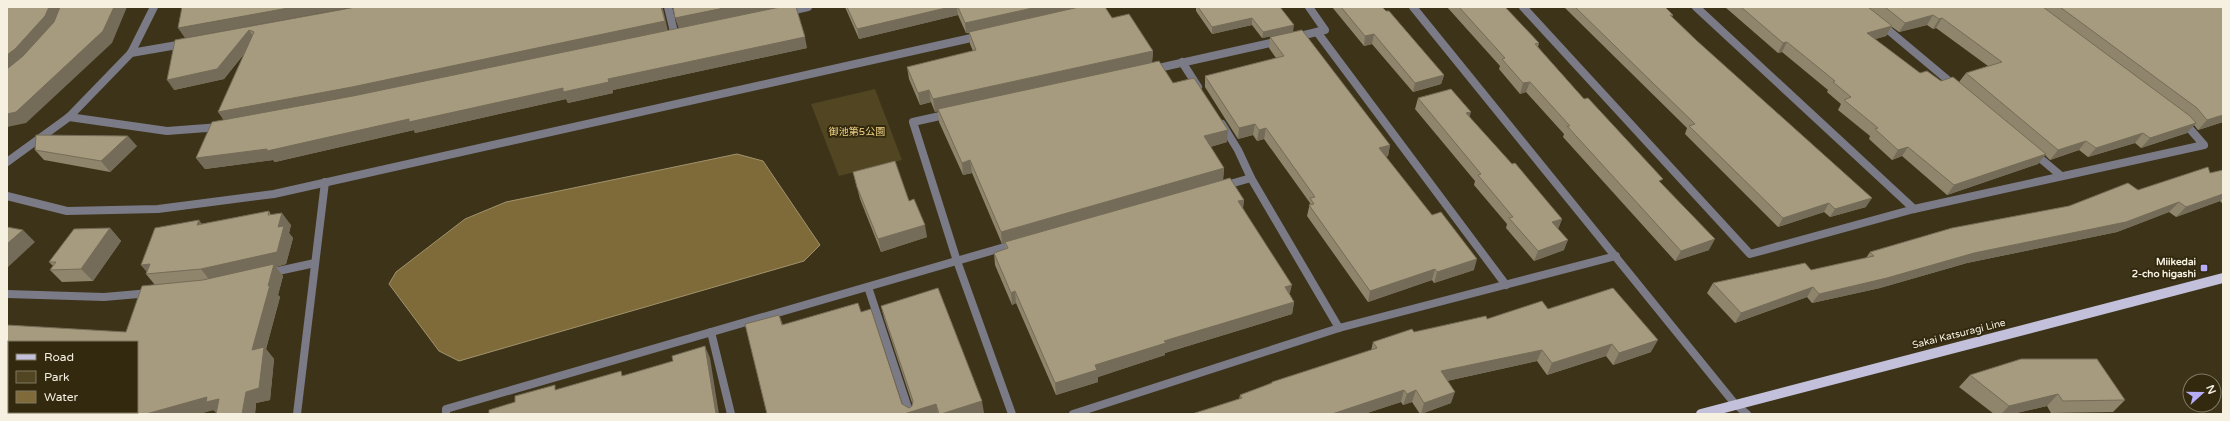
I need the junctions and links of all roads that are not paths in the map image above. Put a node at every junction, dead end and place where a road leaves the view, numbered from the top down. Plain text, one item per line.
1 (154, 7) edge
2 (668, 7) edge
3 (808, 7) edge
4 (1309, 7) edge
5 (1413, 7) edge
6 (1523, 7) edge
7 (1696, 7) edge
8 (779, 14) edge
9 (1872, 17) edge
10 (1317, 32) junction
11 (985, 35) edge
12 (675, 36) edge
13 (192, 42) edge
14 (131, 53) junction
15 (1182, 62) junction
16 (1144, 71) edge
17 (1963, 94) edge
18 (1204, 96) edge
19 (959, 112) edge
20 (1217, 116) edge
21 (69, 117) junction
22 (2178, 117) edge
23 (232, 127) edge
24 (2030, 150) edge
25 (7, 162) edge
26 (2060, 175) junction
27 (1251, 178) junction
28 (325, 182) junction
29 (1213, 188) edge
30 (7, 196) edge
31 (1914, 209) junction
32 (1025, 242) edge
33 (1616, 256) junction
34 (957, 261) junction
35 (315, 263) junction
36 (264, 275) edge
37 (2223, 278) edge
38 (1506, 285) junction
39 (868, 287) junction
40 (158, 292) edge
41 (7, 294) edge
42 (1339, 328) junction
43 (712, 332) junction
44 (1735, 404) junction
45 (297, 414) edge
46 (446, 414) edge
47 (731, 414) edge
48 (910, 414) edge
49 (1012, 414) edge
50 (1073, 414) edge
51 (1701, 414) edge
52 (1747, 414) edge

1 - 14 street
2 - 12 street
3 - 8 street
4 - 10 street
5 - 33 street
6 - 31 street
7 - 31 street
9 - 17 street
10 - 15 street
10 - 38 street
11 - 28 street
13 - 14 street
14 - 21 street
15 - 16 street
15 - 18 street
19 - 34 street
20 - 27 street
21 - 23 street
21 - 25 street
22 - 26 street
24 - 26 street
26 - 31 street
27 - 29 street
27 - 42 street
28 - 30 street
28 - 35 street
32 - 34 street
33 - 38 street
33 - 44 street
34 - 39 street
34 - 49 street
35 - 36 street
35 - 45 street
37 - 44 main road, Sakai Katsuragi Line
38 - 42 street
39 - 43 street
39 - 48 street
40 - 41 street
42 - 50 street
43 - 46 street
43 - 47 street
44 - 51 main road, Sakai Katsuragi Line
44 - 52 street

